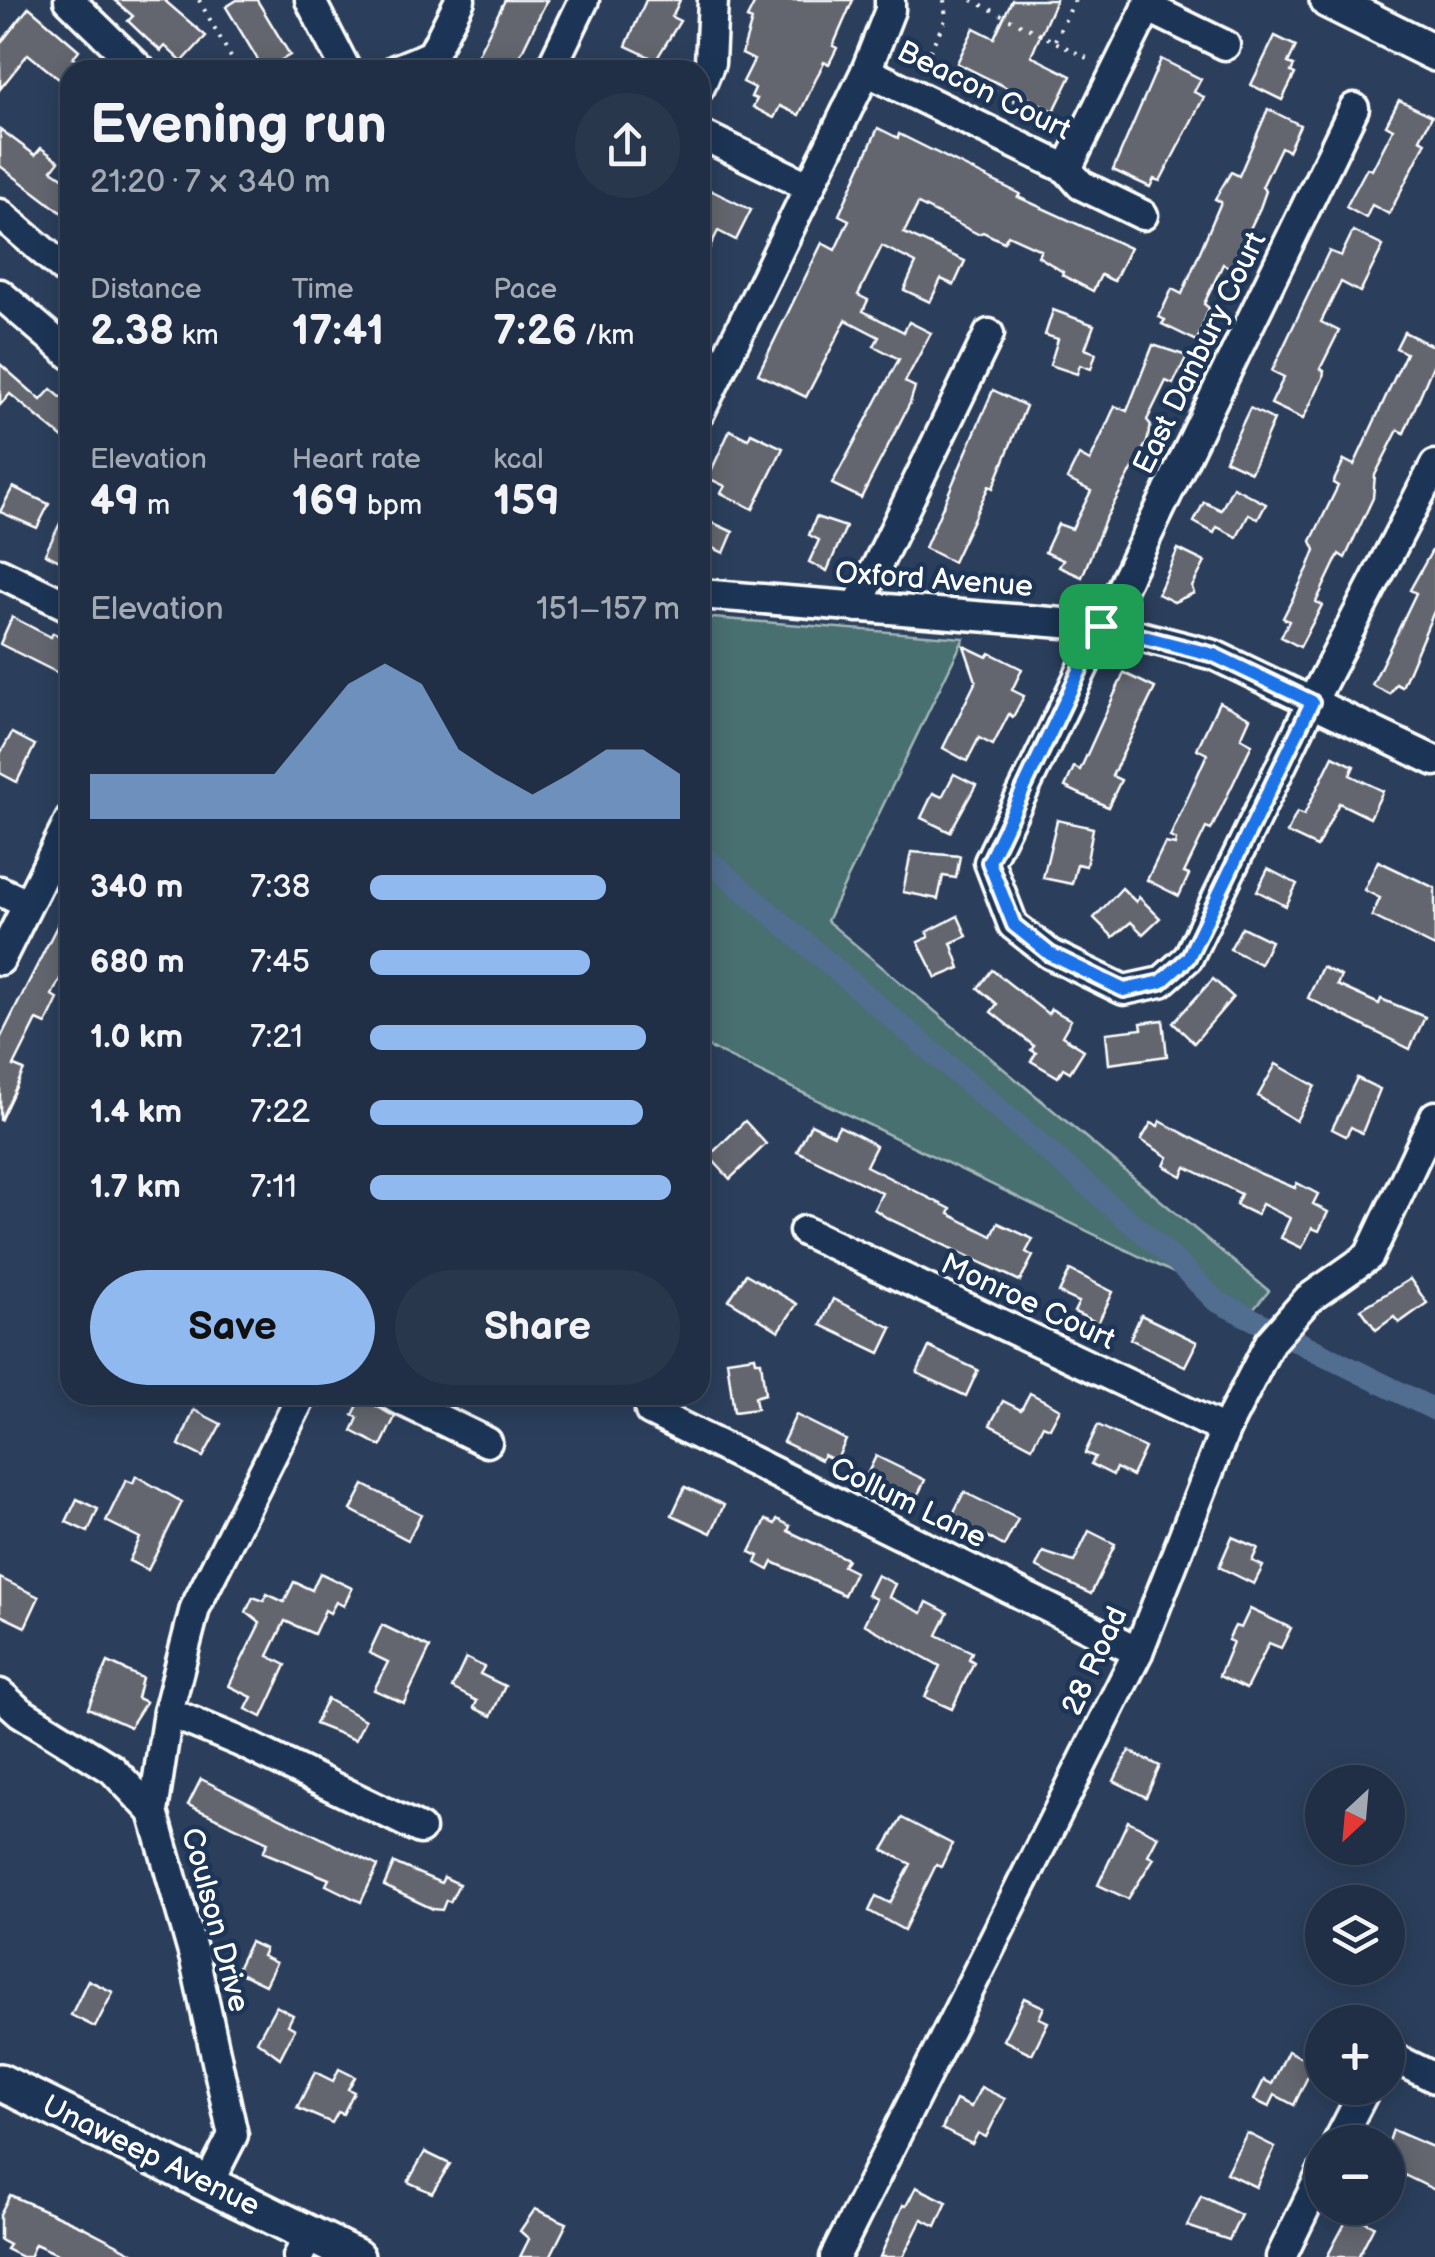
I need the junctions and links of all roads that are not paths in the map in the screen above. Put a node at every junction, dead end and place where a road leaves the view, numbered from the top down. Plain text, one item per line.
1 (69, 0) edge
2 (310, 0) edge
3 (460, 0) edge
4 (584, 0) edge
5 (712, 0) edge
6 (890, 0) edge
7 (1328, 0) edge
8 (1149, 3) edge
9 (1225, 45) dead end
10 (1435, 52) edge
11 (131, 60) edge
12 (341, 60) edge
13 (420, 60) edge
14 (560, 60) edge
15 (710, 63) edge
16 (866, 71) junction
17 (1354, 108) dead end
18 (710, 139) edge
19 (1067, 168) junction
20 (810, 187) junction
21 (0, 214) edge
22 (1144, 215) dead end
23 (60, 265) edge
24 (0, 294) edge
25 (989, 334) dead end
26 (60, 345) edge
27 (710, 392) edge
28 (1435, 465) edge
29 (0, 573) edge
30 (710, 595) edge
31 (60, 602) edge
32 (857, 608) junction
33 (1101, 626) junction
34 (1312, 702) junction
35 (1435, 761) edge
36 (60, 840) edge
37 (0, 890) edge
38 (28, 904) junction
39 (0, 960) edge
40 (1435, 1116) edge
41 (804, 1231) dead end
42 (297, 1405) edge
43 (411, 1405) edge
44 (650, 1411) dead end
45 (1224, 1430) junction
46 (487, 1442) dead end
47 (1138, 1652) junction
48 (0, 1694) edge
49 (168, 1712) junction
50 (153, 1812) junction
51 (420, 1829) dead end
52 (1405, 2063) edge
53 (1435, 2078) edge
54 (0, 2082) edge
55 (208, 2184) junction
56 (1305, 2207) edge
57 (304, 2246) edge
58 (356, 2257) edge
59 (835, 2257) edge
60 (1280, 2257) edge

1 - 11 street
2 - 12 street
3 - 13 street
4 - 14 street
5 - 15 street
6 - 16 street
7 - 10 main road
8 - 9 street
8 - 19 street, Beacon Court
16 - 19 street, Beacon Court
16 - 20 street
17 - 33 street, East Danbury Court
18 - 20 street
19 - 22 street
20 - 27 street
21 - 23 street
24 - 26 street
25 - 32 street
28 - 34 street, East Danbury Court
29 - 31 street
30 - 32 street, Oxford Avenue
32 - 33 street, Oxford Avenue
33 - 34 street, Oxford Avenue
33 - 34 street, East Danbury Court
34 - 35 street, Oxford Avenue
36 - 38 street
37 - 38 street
38 - 39 street
40 - 45 street, 28 Road
41 - 45 street, Monroe Court
42 - 49 street, Coulson Drive
43 - 46 street
44 - 47 street, Collum Lane
45 - 47 street, 28 Road
47 - 59 street, 28 Road
48 - 50 street
49 - 50 street, Coulson Drive
49 - 51 street
50 - 55 street, Coulson Drive
52 - 53 street
54 - 55 main road, Unaweep Avenue
55 - 57 main road, Unaweep Avenue
56 - 60 street
57 - 58 main road, Unaweep Avenue

